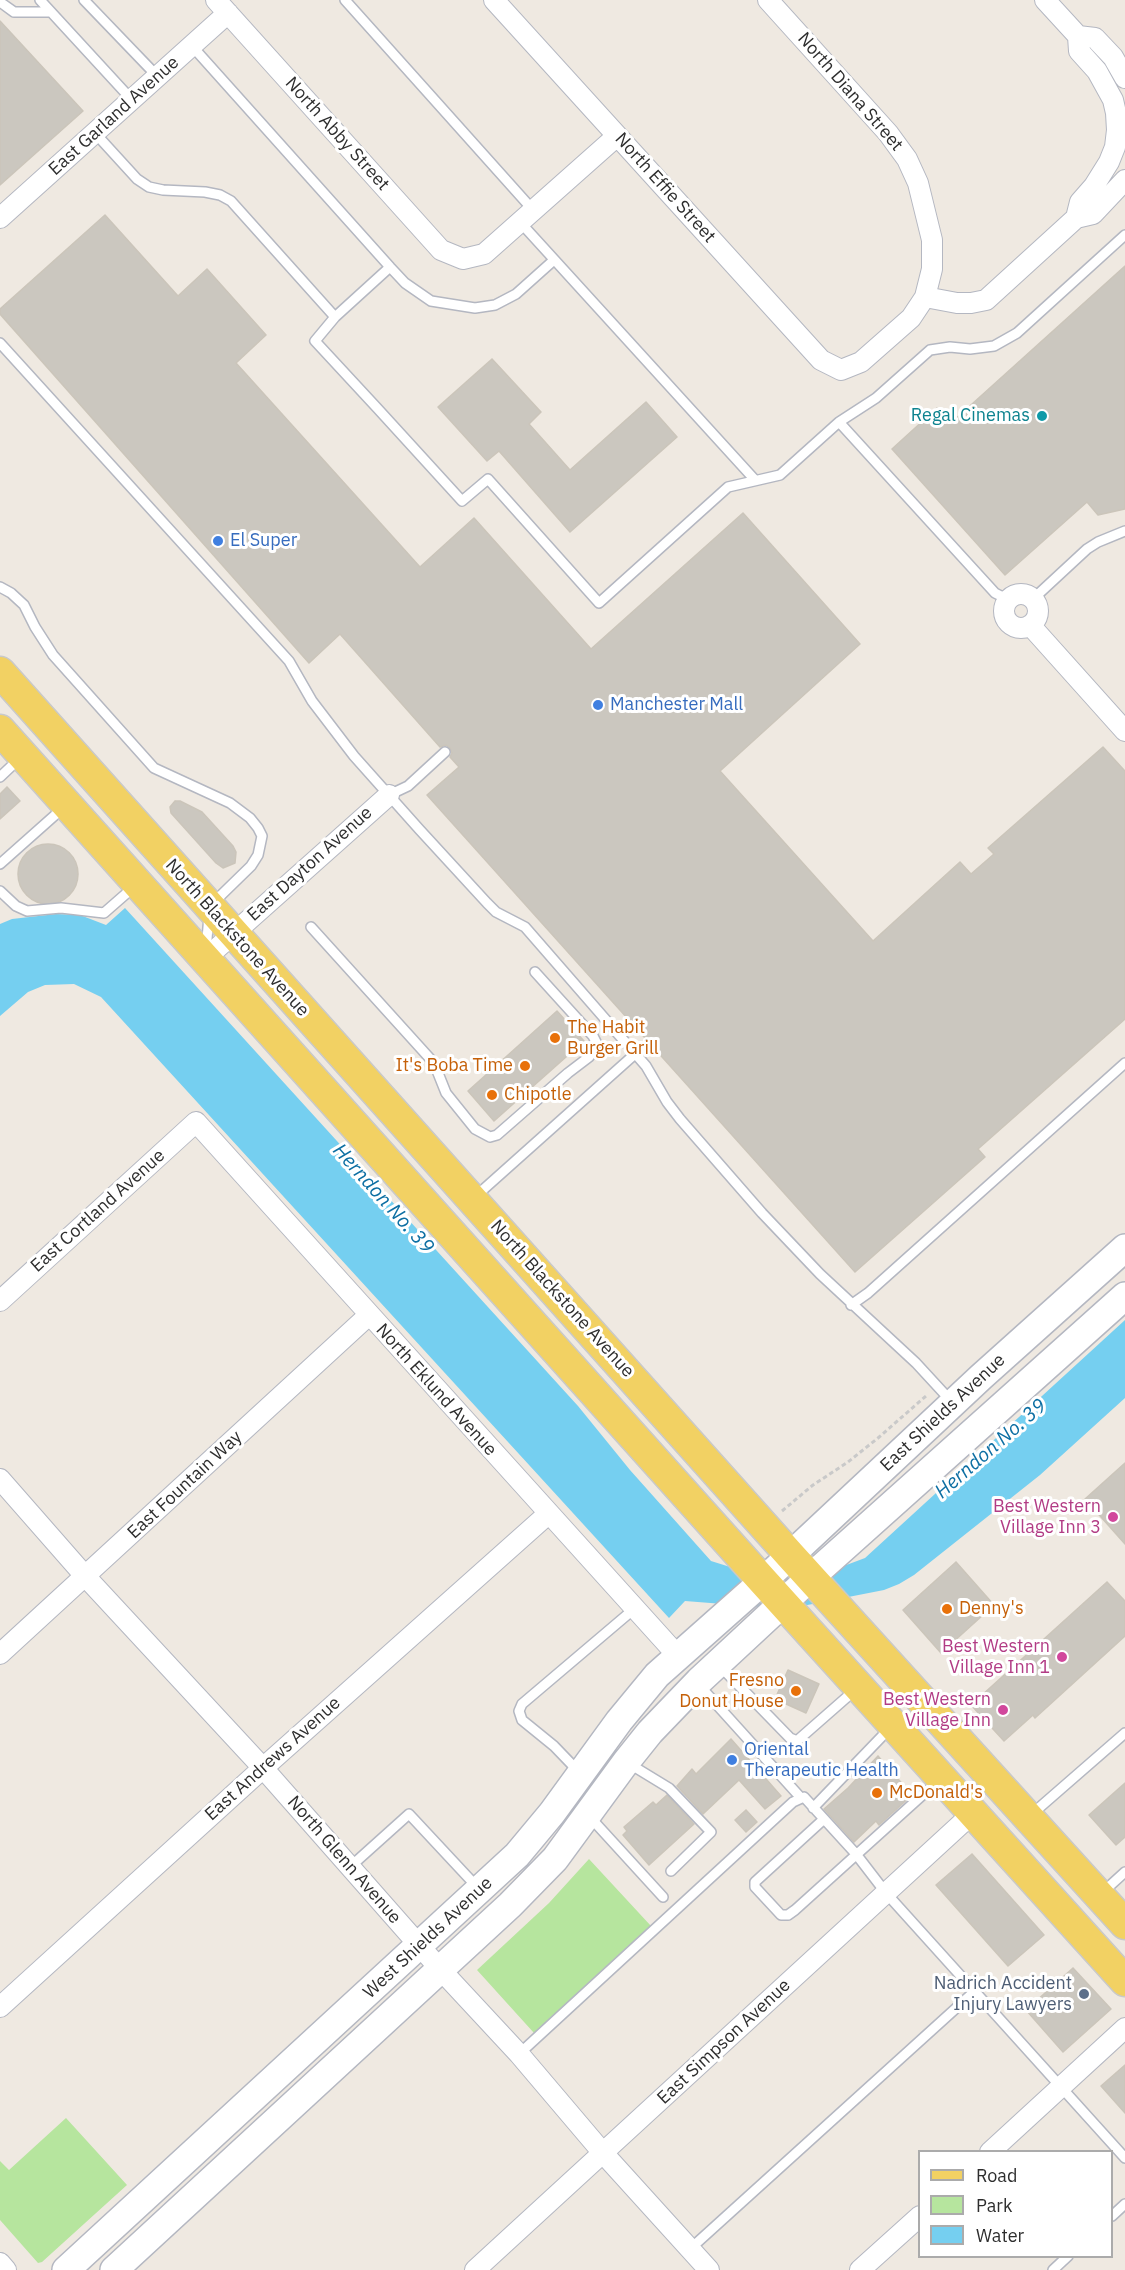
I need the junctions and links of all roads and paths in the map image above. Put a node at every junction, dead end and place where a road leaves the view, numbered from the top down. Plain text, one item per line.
1 (40, 0) edge
2 (84, 0) edge
3 (345, 0) edge
4 (494, 0) edge
5 (768, 0) edge
6 (1045, 0) edge
7 (0, 2) edge
8 (222, 7) edge
9 (50, 12) junction
10 (1078, 36) junction
11 (192, 46) junction
12 (158, 77) junction
13 (1125, 78) edge
14 (132, 100) junction
15 (95, 133) junction
16 (617, 136) junction
17 (1125, 180) edge
18 (526, 216) junction
19 (0, 218) edge
20 (1076, 218) junction
21 (1125, 236) edge
22 (554, 260) junction
23 (390, 267) junction
24 (925, 297) junction
25 (335, 317) junction
26 (0, 343) edge
27 (839, 422) junction
28 (755, 480) junction
29 (1125, 531) edge
30 (0, 587) edge
31 (1008, 600) junction
32 (1033, 600) junction
33 (1030, 625) junction
34 (0, 672) edge
35 (0, 698) edge
36 (0, 730) edge
37 (1125, 732) edge
38 (445, 752) dead end
39 (23, 756) junction
40 (83, 765) junction
41 (0, 777) edge
42 (389, 795) junction
43 (67, 804) junction
44 (0, 864) edge
45 (138, 883) junction
46 (0, 891) edge
47 (209, 906) junction
48 (311, 927) dead end
49 (233, 933) junction
50 (206, 958) junction
51 (535, 972) dead end
52 (635, 1054) junction
53 (1125, 1063) edge
54 (196, 1122) joint
55 (472, 1200) junction
56 (1125, 1248) edge
57 (1125, 1296) edge
58 (0, 1301) edge
59 (851, 1305) junction
60 (369, 1315) junction
61 (926, 1396) dead end
62 (953, 1403) junction
63 (0, 1479) edge
64 (780, 1513) dead end
65 (548, 1514) junction
66 (790, 1555) junction
67 (85, 1576) junction
68 (811, 1577) junction
69 (763, 1581) junction
70 (783, 1604) junction
71 (634, 1609) junction
72 (0, 1654) edge
73 (678, 1656) junction
74 (718, 1664) junction
75 (697, 1683) junction
76 (859, 1686) junction
77 (894, 1724) junction
78 (1125, 1733) edge
79 (626, 1762) junction
80 (263, 1768) junction
81 (581, 1774) junction
82 (942, 1777) junction
83 (801, 1798) junction
84 (813, 1808) junction
85 (973, 1813) junction
86 (587, 1814) junction
87 (1028, 1818) junction
88 (824, 1819) junction
89 (856, 1854) junction
90 (350, 1867) junction
91 (671, 1871) dead end
92 (1125, 1872) edge
93 (480, 1889) junction
94 (886, 1893) junction
95 (1098, 1895) junction
96 (663, 1897) dead end
97 (1125, 1924) edge
98 (419, 1946) junction
99 (440, 1969) junction
100 (1125, 1981) edge
101 (975, 1991) junction
102 (0, 2007) edge
103 (1125, 2028) edge
104 (519, 2054) junction
105 (1061, 2087) junction
106 (991, 2150) edge
107 (603, 2153) junction
108 (1125, 2158) edge
109 (1125, 2204) edge
110 (1113, 2215) edge
111 (918, 2218) edge
112 (690, 2249) junction
113 (1066, 2258) edge
114 (0, 2264) edge
115 (6, 2270) edge
116 (66, 2270) edge
117 (114, 2270) edge
118 (475, 2270) edge
119 (709, 2270) edge
120 (860, 2270) edge
121 (1053, 2270) edge

1 - 9 lane
2 - 12 lane
3 - 18 lane
4 - 16 street, North Effie Street
5 - 24 street, North Diana Street
6 - 10 street
7 - 9 lane
8 - 11 street, East Garland Avenue
8 - 18 street, North Abby Street
9 - 14 lane
10 - 13 street
10 - 20 street
11 - 12 street, East Garland Avenue
11 - 23 lane
12 - 14 street, East Garland Avenue
14 - 15 street, East Garland Avenue
15 - 19 street, East Garland Avenue
15 - 25 lane
16 - 18 street
16 - 24 street, North Effie Street
17 - 20 street
18 - 22 lane
20 - 24 street
21 - 27 lane
22 - 23 lane
22 - 28 lane
23 - 25 lane
25 - 28 lane
26 - 42 lane
27 - 28 lane
27 - 31 lane
29 - 32 lane
30 - 47 lane
31 - 32 street
31 - 33 street
32 - 33 street
33 - 37 street
34 - 40 main road, North Blackstone Avenue
35 - 40 main road
36 - 39 main road, North Blackstone Avenue
38 - 42 lane
39 - 41 lane
39 - 43 main road, North Blackstone Avenue
40 - 47 main road, North Blackstone Avenue
42 - 49 street, East Dayton Avenue
42 - 52 lane
43 - 44 lane
43 - 45 main road, North Blackstone Avenue
45 - 46 lane
45 - 50 main road, North Blackstone Avenue
47 - 49 main road, North Blackstone Avenue
47 - 50 lane
48 - 51 lane
49 - 50 street, East Dayton Avenue
49 - 55 main road, North Blackstone Avenue
50 - 69 main road, North Blackstone Avenue
52 - 55 lane
52 - 59 lane
53 - 59 lane
54 - 58 street, East Cortland Avenue
54 - 60 street, North Eklund Avenue
55 - 66 main road, North Blackstone Avenue
56 - 62 main road, East Shields Avenue
57 - 68 main road, East Shields Avenue
59 - 62 lane
60 - 65 street, North Eklund Avenue
60 - 67 street, East Fountain Way
61 - 64 path
62 - 66 main road, East Shields Avenue
63 - 67 street, North Glenn Avenue
65 - 71 street, North Eklund Avenue
65 - 80 street, East Andrews Avenue
66 - 68 main road, North Blackstone Avenue
66 - 69 main road, East Shields Avenue
67 - 72 street, East Fountain Way
67 - 80 street, North Glenn Avenue
68 - 70 main road, East Shields Avenue
68 - 87 main road, North Blackstone Avenue
69 - 70 main road, North Blackstone Avenue
69 - 73 main road, West Shields Avenue
70 - 74 main road, West Shields Avenue
70 - 76 main road, North Blackstone Avenue
71 - 73 street, North Eklund Avenue
71 - 81 lane
73 - 81 main road, West Shields Avenue
74 - 75 main road, West Shields Avenue
74 - 76 lane
75 - 79 main road, West Shields Avenue
75 - 83 lane
76 - 77 main road, North Blackstone Avenue
77 - 82 main road, North Blackstone Avenue
77 - 84 lane
78 - 87 lane
79 - 86 main road, West Shields Avenue
79 - 91 lane
80 - 90 street, North Glenn Avenue
80 - 102 street, East Andrews Avenue
81 - 93 main road, West Shields Avenue
82 - 85 main road, North Blackstone Avenue
82 - 89 lane
83 - 84 lane
83 - 104 lane
84 - 88 lane
85 - 94 street, East Simpson Avenue
85 - 100 main road, North Blackstone Avenue
86 - 96 lane
86 - 99 main road, West Shields Avenue
87 - 95 main road, North Blackstone Avenue
88 - 89 lane
88 - 89 lane
89 - 94 lane
90 - 93 lane
90 - 98 street, North Glenn Avenue
92 - 95 lane
93 - 98 main road, West Shields Avenue
94 - 101 lane
94 - 107 street, East Simpson Avenue
95 - 97 main road, North Blackstone Avenue
98 - 99 street, North Glenn Avenue
98 - 116 main road, West Shields Avenue
99 - 104 street, North Glenn Avenue
99 - 117 main road, West Shields Avenue
101 - 105 lane
101 - 112 lane
103 - 105 street
104 - 107 street, North Glenn Avenue
105 - 106 street
105 - 108 lane
107 - 112 street, North Glenn Avenue
107 - 118 street, East Simpson Avenue
109 - 110 lane
111 - 120 street
112 - 119 street, North Glenn Avenue
113 - 121 lane
114 - 115 street

